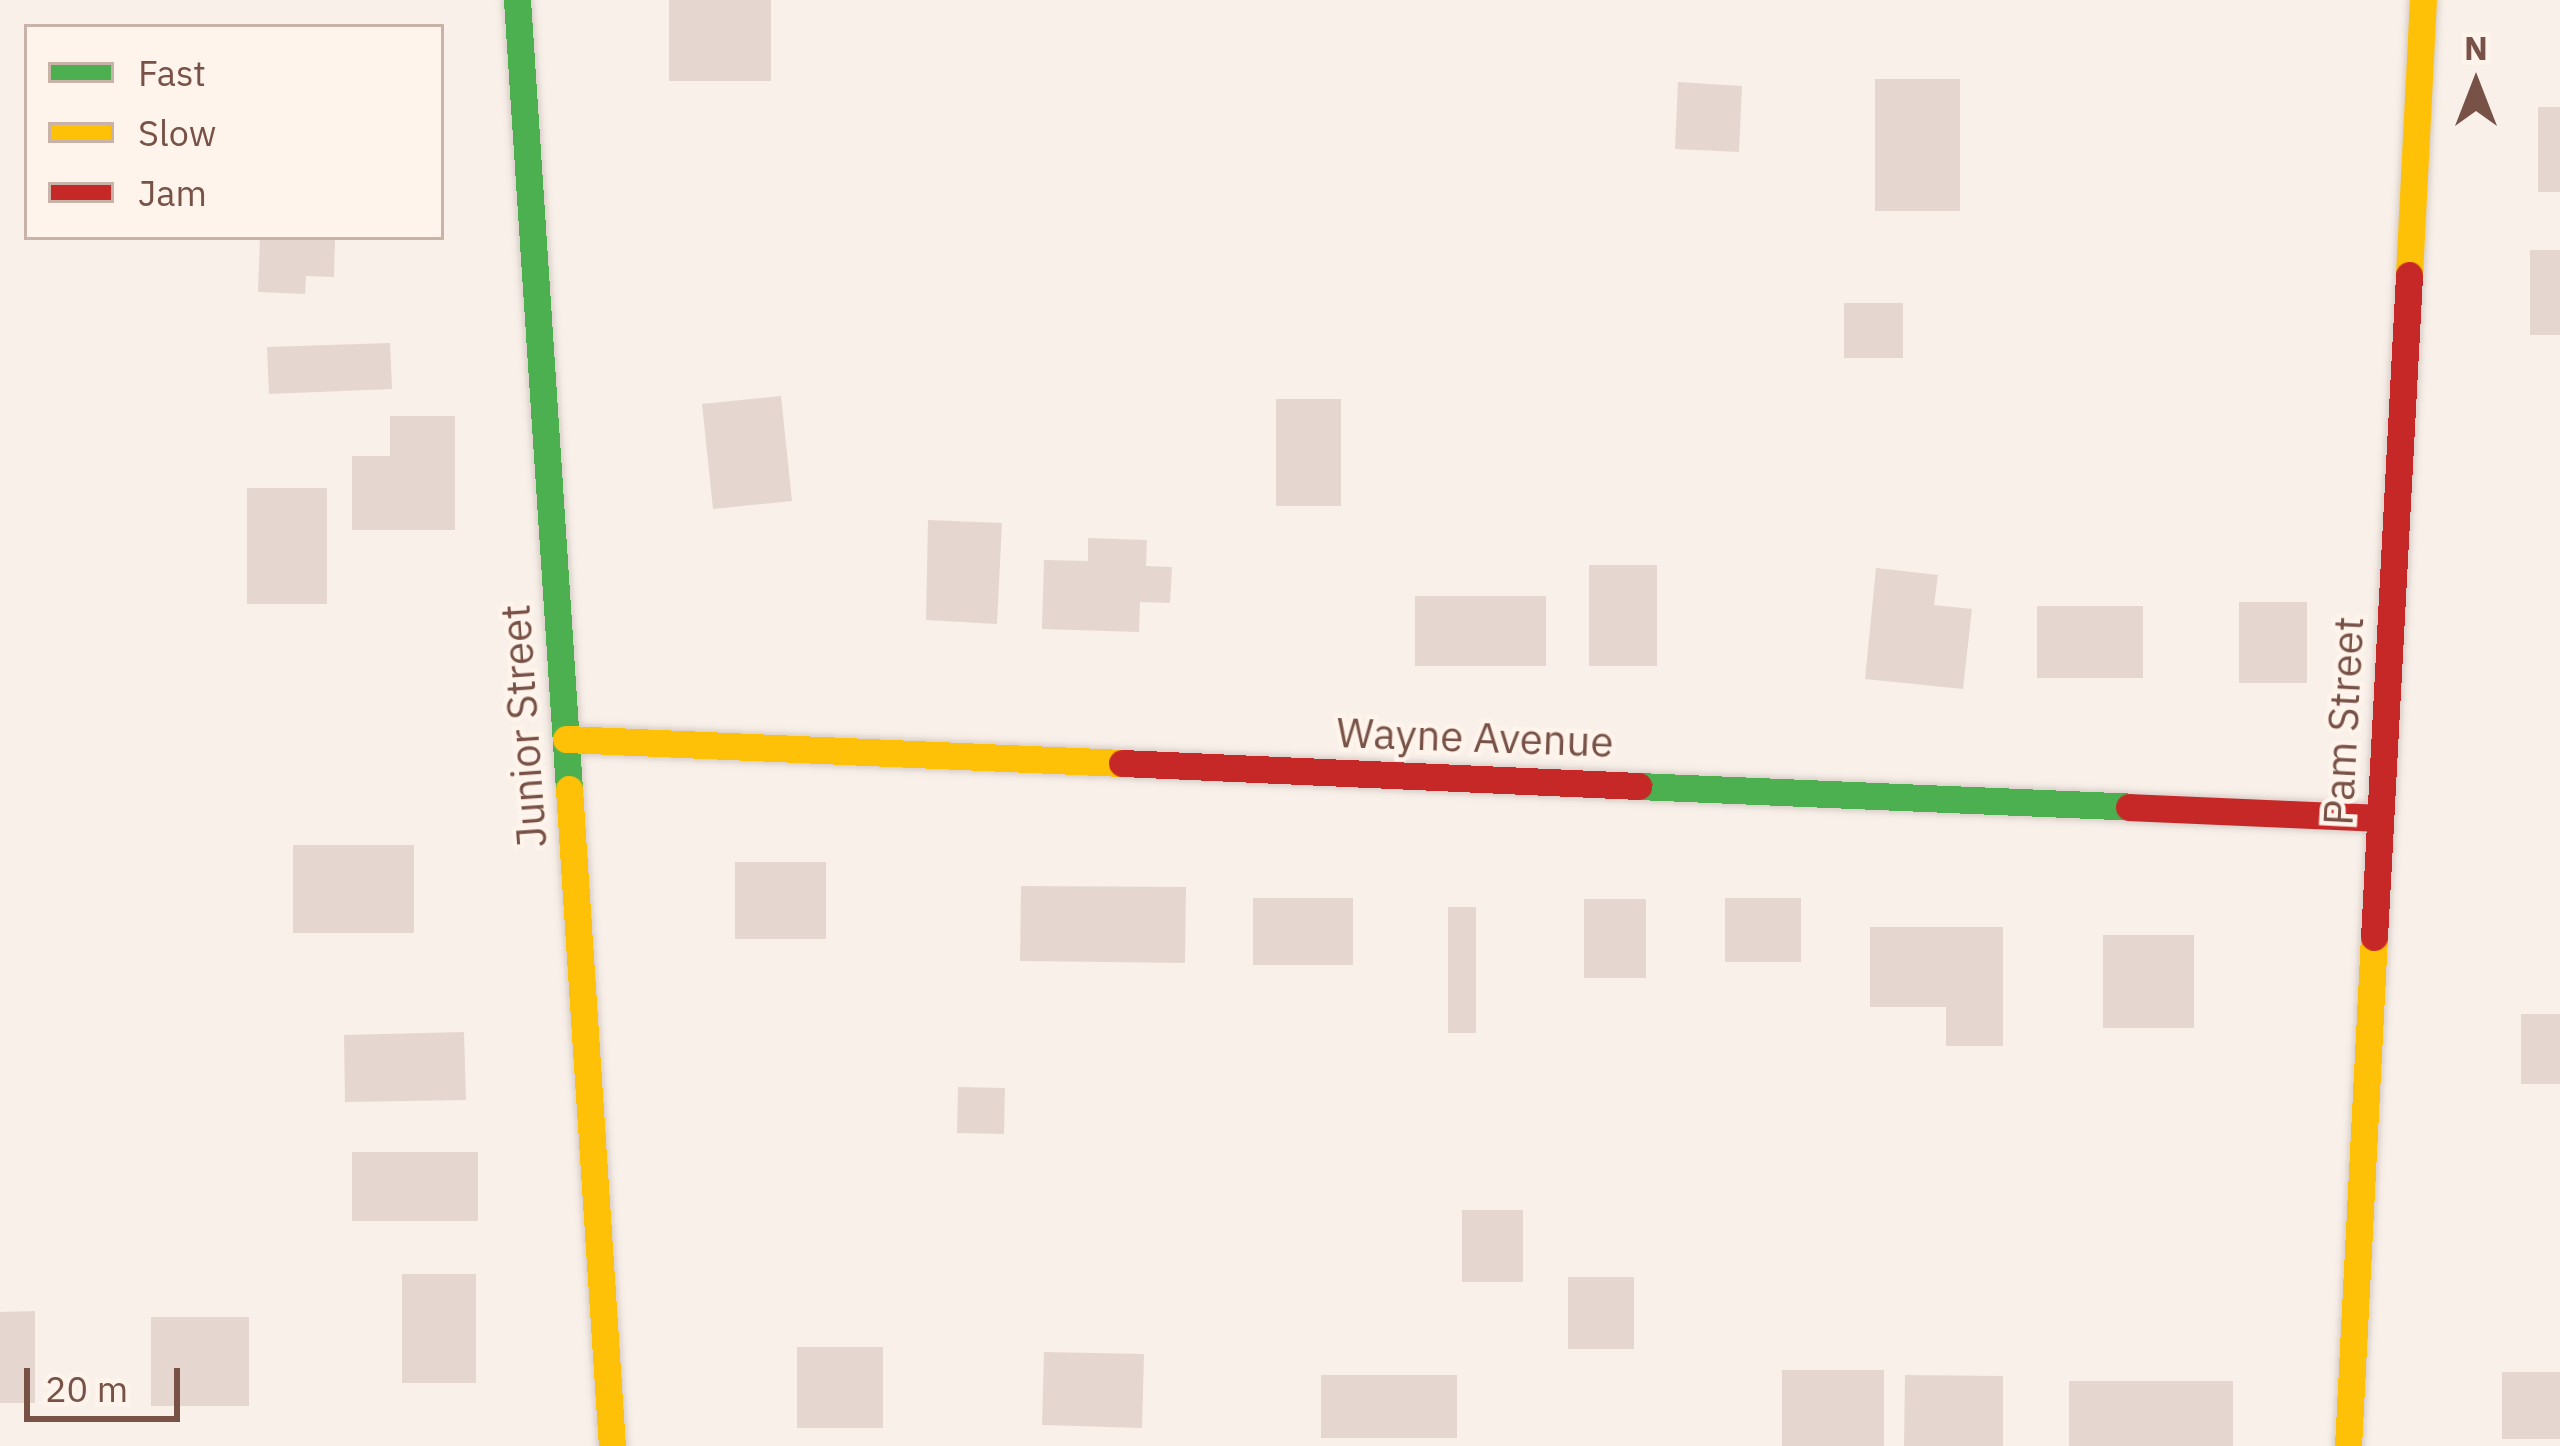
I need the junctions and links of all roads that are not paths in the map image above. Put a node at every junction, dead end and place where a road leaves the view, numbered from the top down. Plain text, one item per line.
1 (517, 0) edge
2 (2423, 0) edge
3 (566, 739) junction
4 (2380, 818) junction
5 (612, 1446) edge
6 (2348, 1446) edge

1 - 3 street, Junior Street
2 - 4 street, Pam Street
3 - 4 street, Wayne Avenue
3 - 5 street, Junior Street
4 - 6 street, Pam Street

